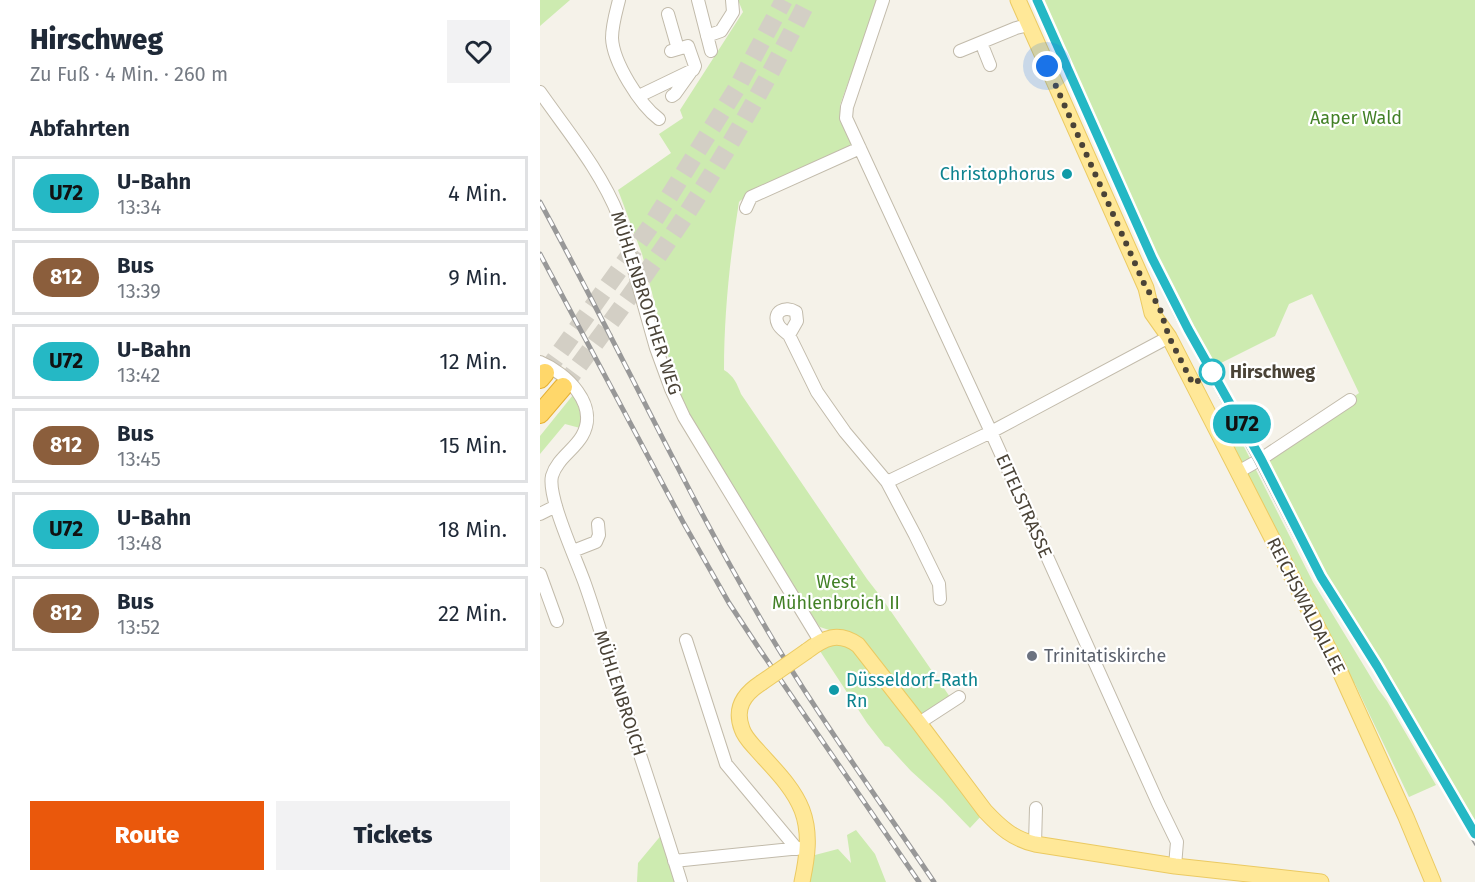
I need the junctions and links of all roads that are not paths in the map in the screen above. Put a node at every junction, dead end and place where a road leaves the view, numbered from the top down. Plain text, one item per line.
1 (619, 0) edge
2 (698, 0) edge
3 (727, 0) edge
4 (883, 0) edge
5 (1018, 0) edge
6 (668, 14) dead end
7 (1029, 25) junction
8 (707, 36) junction
9 (711, 51) dead end
10 (960, 51) dead end
11 (990, 64) dead end
12 (690, 72) junction
13 (540, 92) edge
14 (639, 96) junction
15 (672, 96) dead end
16 (659, 119) dead end
17 (860, 148) junction
18 (746, 208) dead end
19 (789, 335) dead end
20 (1169, 337) junction
21 (542, 371) edge
22 (562, 387) tunnel mouth
23 (1350, 400) dead end
24 (540, 414) edge
25 (991, 432) junction
26 (1238, 472) junction
27 (887, 482) junction
28 (556, 506) junction
29 (540, 514) edge
30 (598, 524) dead end
31 (573, 551) junction
32 (540, 574) edge
33 (940, 599) dead end
34 (557, 621) dead end
35 (686, 640) dead end
36 (820, 641) junction
37 (959, 697) dead end
38 (920, 723) junction
39 (1036, 808) dead end
40 (1035, 844) junction
41 (802, 848) junction
42 (674, 861) junction
43 (1174, 866) junction
44 (1270, 880) edge
45 (1431, 881) edge
46 (681, 882) edge
47 (802, 882) edge
48 (1321, 882) edge

1 - 14 street
2 - 8 street
3 - 8 street
4 - 17 street, EITELSTRASSE
5 - 7 main road, REICHSWALDALLEE
6 - 12 street
7 - 10 street
7 - 11 street
7 - 20 main road, REICHSWALDALLEE
8 - 9 street
12 - 14 street
12 - 15 street
13 - 36 street, MÜHLENBROICHER WEG
14 - 16 street
17 - 18 street
17 - 25 street, EITELSTRASSE
19 - 27 street
20 - 25 street
20 - 26 main road, REICHSWALDALLEE
21 - 28 street, MÜHLENBROICH
22 - 24 highway
23 - 26 street
25 - 27 street
25 - 43 street, EITELSTRASSE
26 - 45 main road, REICHSWALDALLEE
27 - 33 street
28 - 29 street
28 - 31 street, MÜHLENBROICH
30 - 31 street
31 - 42 street, MÜHLENBROICH
32 - 34 street
35 - 41 street
36 - 38 main road
36 - 41 main road, bridge
37 - 38 street
38 - 40 main road
39 - 40 street
40 - 43 main road
41 - 42 street
41 - 47 main road
42 - 46 street, MÜHLENBROICH
43 - 44 main road
44 - 48 main road

